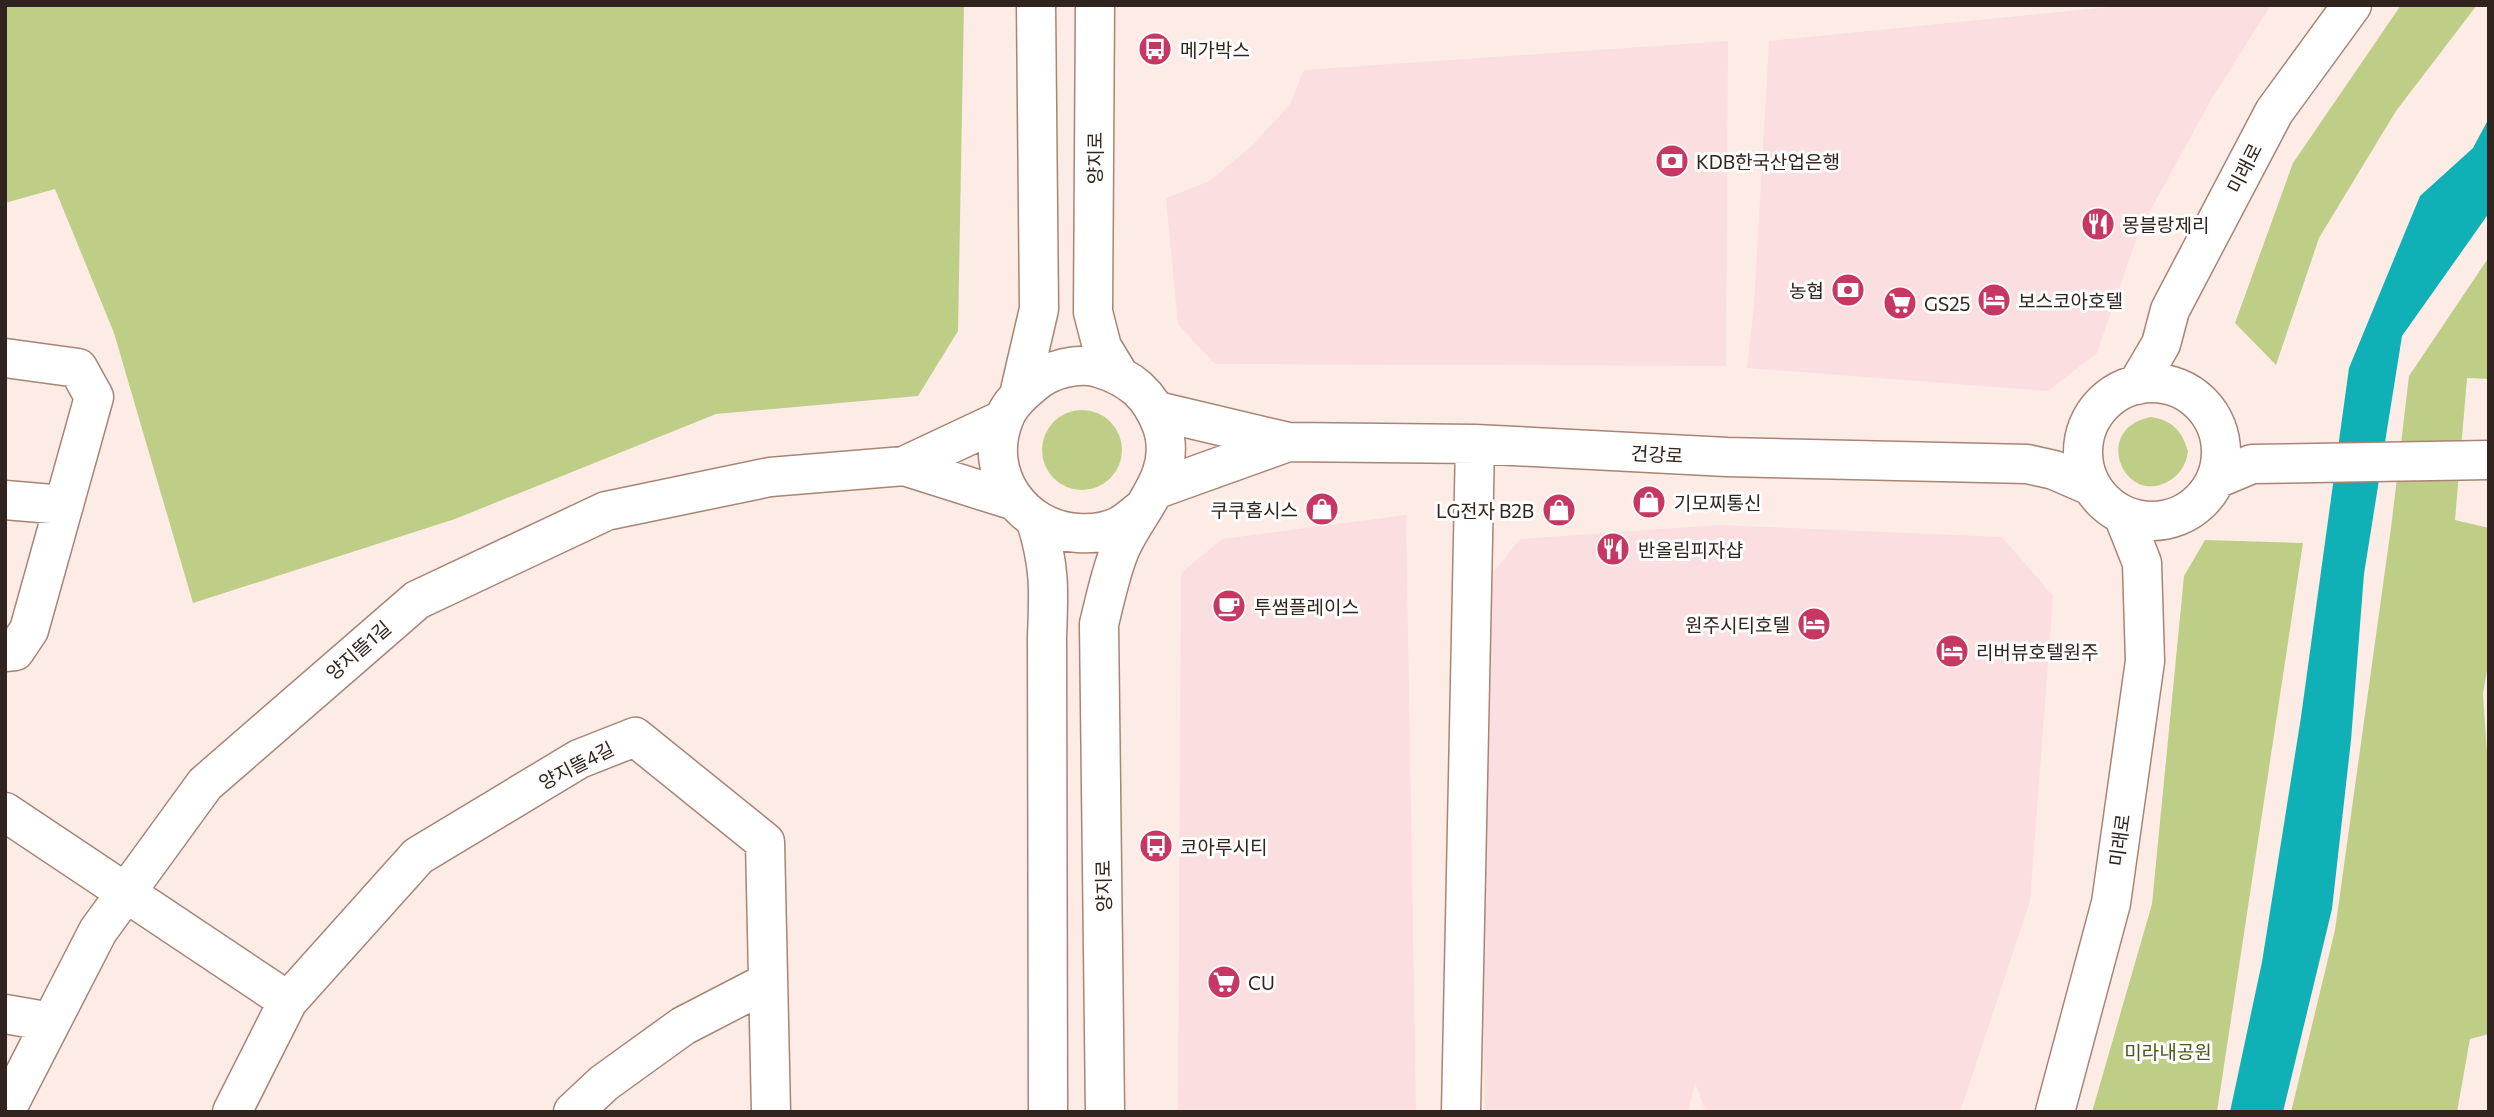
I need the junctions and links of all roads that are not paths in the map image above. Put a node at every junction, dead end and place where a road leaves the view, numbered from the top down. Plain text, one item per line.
1 (1036, 5) edge
2 (1094, 5) edge
3 (2352, 5) edge
4 (5, 358) edge
5 (1119, 375) junction
6 (2154, 385) junction
7 (1011, 407) junction
8 (1157, 411) junction
9 (2219, 434) junction
10 (2083, 441) junction
11 (1288, 442) junction
12 (1475, 444) junction
13 (2489, 460) edge
14 (2027, 464) junction
15 (2252, 464) junction
16 (904, 466) junction
17 (2216, 479) junction
18 (2091, 486) junction
19 (5, 500) edge
20 (1149, 500) junction
21 (64, 505) junction
22 (1025, 511) junction
23 (2141, 517) junction
24 (5, 652) edge
25 (5, 813) edge
26 (125, 894) junction
27 (768, 982) junction
28 (288, 1001) junction
29 (5, 1014) edge
30 (51, 1022) junction
31 (5, 1112) edge
32 (232, 1112) edge
33 (573, 1112) edge
34 (771, 1112) edge
35 (1048, 1112) edge
36 (1105, 1112) edge
37 (1461, 1112) edge
38 (2055, 1112) edge

1 - 7 street
2 - 5 street, 양지로
3 - 6 street, 미래로
4 - 21 street
5 - 7 street
5 - 8 street
6 - 9 street
6 - 10 street
7 - 16 street
7 - 22 street
8 - 11 street
8 - 20 street
9 - 15 street
9 - 17 street
10 - 14 street
10 - 18 street
11 - 12 street, 건강로
11 - 20 street
12 - 14 street, 건강로
12 - 37 street
13 - 15 street
14 - 18 street
15 - 17 street
16 - 22 street
16 - 26 street, 양지뜰1길
17 - 23 street
18 - 23 street
19 - 21 street
20 - 22 street
20 - 36 street, 양지로
21 - 24 street
22 - 35 street
23 - 38 street, 미래로
25 - 26 street
26 - 28 street
26 - 30 street, 양지뜰1길
27 - 28 street, 양지뜰4길
27 - 33 street
27 - 34 street, 양지뜰4길
28 - 32 street, 양지뜰4길
29 - 30 street
30 - 31 street, 양지뜰1길

